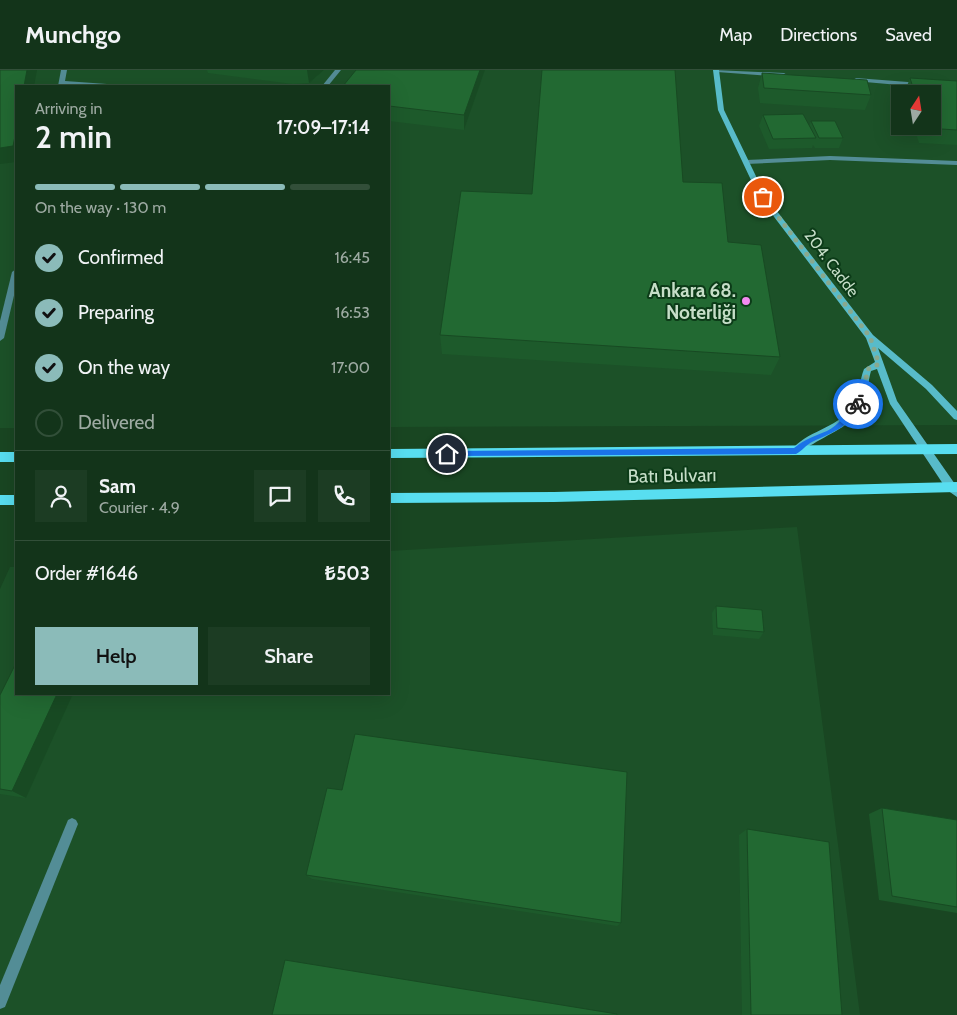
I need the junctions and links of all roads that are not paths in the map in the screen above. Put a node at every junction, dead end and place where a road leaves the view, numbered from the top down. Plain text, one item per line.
1 (64, 70) edge
2 (338, 70) edge
3 (717, 70) edge
4 (794, 76) edge
5 (852, 80) edge
6 (62, 85) edge
7 (326, 85) edge
8 (928, 85) edge
9 (746, 162) junction
10 (957, 163) edge
11 (15, 276) edge
12 (870, 337) junction
13 (0, 338) edge
14 (879, 364) junction
15 (957, 417) edge
16 (957, 449) edge
17 (924, 450) junction
18 (796, 451) junction
19 (390, 454) edge
20 (0, 457) edge
21 (15, 457) edge
22 (955, 489) edge
23 (390, 498) edge
24 (0, 500) edge
25 (15, 500) edge
26 (72, 824) dead end
27 (0, 1002) edge

1 - 6 street
2 - 7 street
3 - 4 street
3 - 9 street, 204. Cadde
5 - 8 street
9 - 10 street
9 - 12 street, 204. Cadde
11 - 13 street
12 - 14 street, 204. Cadde
12 - 15 street, 204. Cadde
14 - 17 street, 204. Cadde
14 - 18 street
16 - 17 main road, Batı Bulvarı
17 - 18 main road, Batı Bulvarı
17 - 22 street, 204. Cadde
18 - 19 main road, Batı Bulvarı
20 - 21 main road
22 - 23 main road, Batı Bulvarı
24 - 25 main road
26 - 27 street

